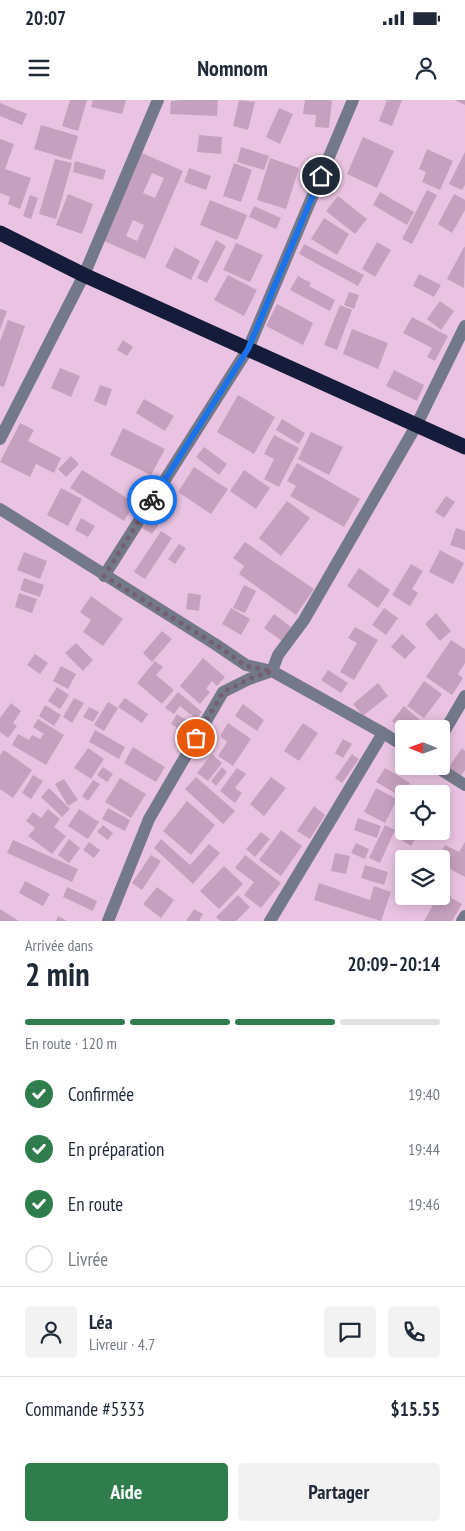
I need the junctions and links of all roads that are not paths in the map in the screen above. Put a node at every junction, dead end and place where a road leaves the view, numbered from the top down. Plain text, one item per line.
1 (158, 100) edge
2 (353, 100) edge
3 (0, 233) edge
4 (84, 275) junction
5 (465, 326) edge
6 (248, 349) junction
7 (416, 426) junction
8 (0, 439) edge
9 (465, 447) edge
10 (0, 509) edge
11 (104, 576) junction
12 (272, 671) junction
13 (465, 696) edge
14 (450, 722) edge
15 (383, 732) junction
16 (395, 740) edge
17 (449, 775) edge
18 (465, 785) edge
19 (465, 916) edge
20 (108, 921) edge
21 (270, 921) edge
22 (462, 921) edge

1 - 4 street
2 - 6 street
3 - 4 highway
4 - 6 highway
4 - 8 street
5 - 7 street
6 - 7 highway
6 - 11 street
7 - 9 highway
7 - 12 street
10 - 11 street
11 - 12 street
12 - 15 street
12 - 20 street
13 - 14 street
15 - 16 street
15 - 21 street
17 - 18 street
19 - 22 street

